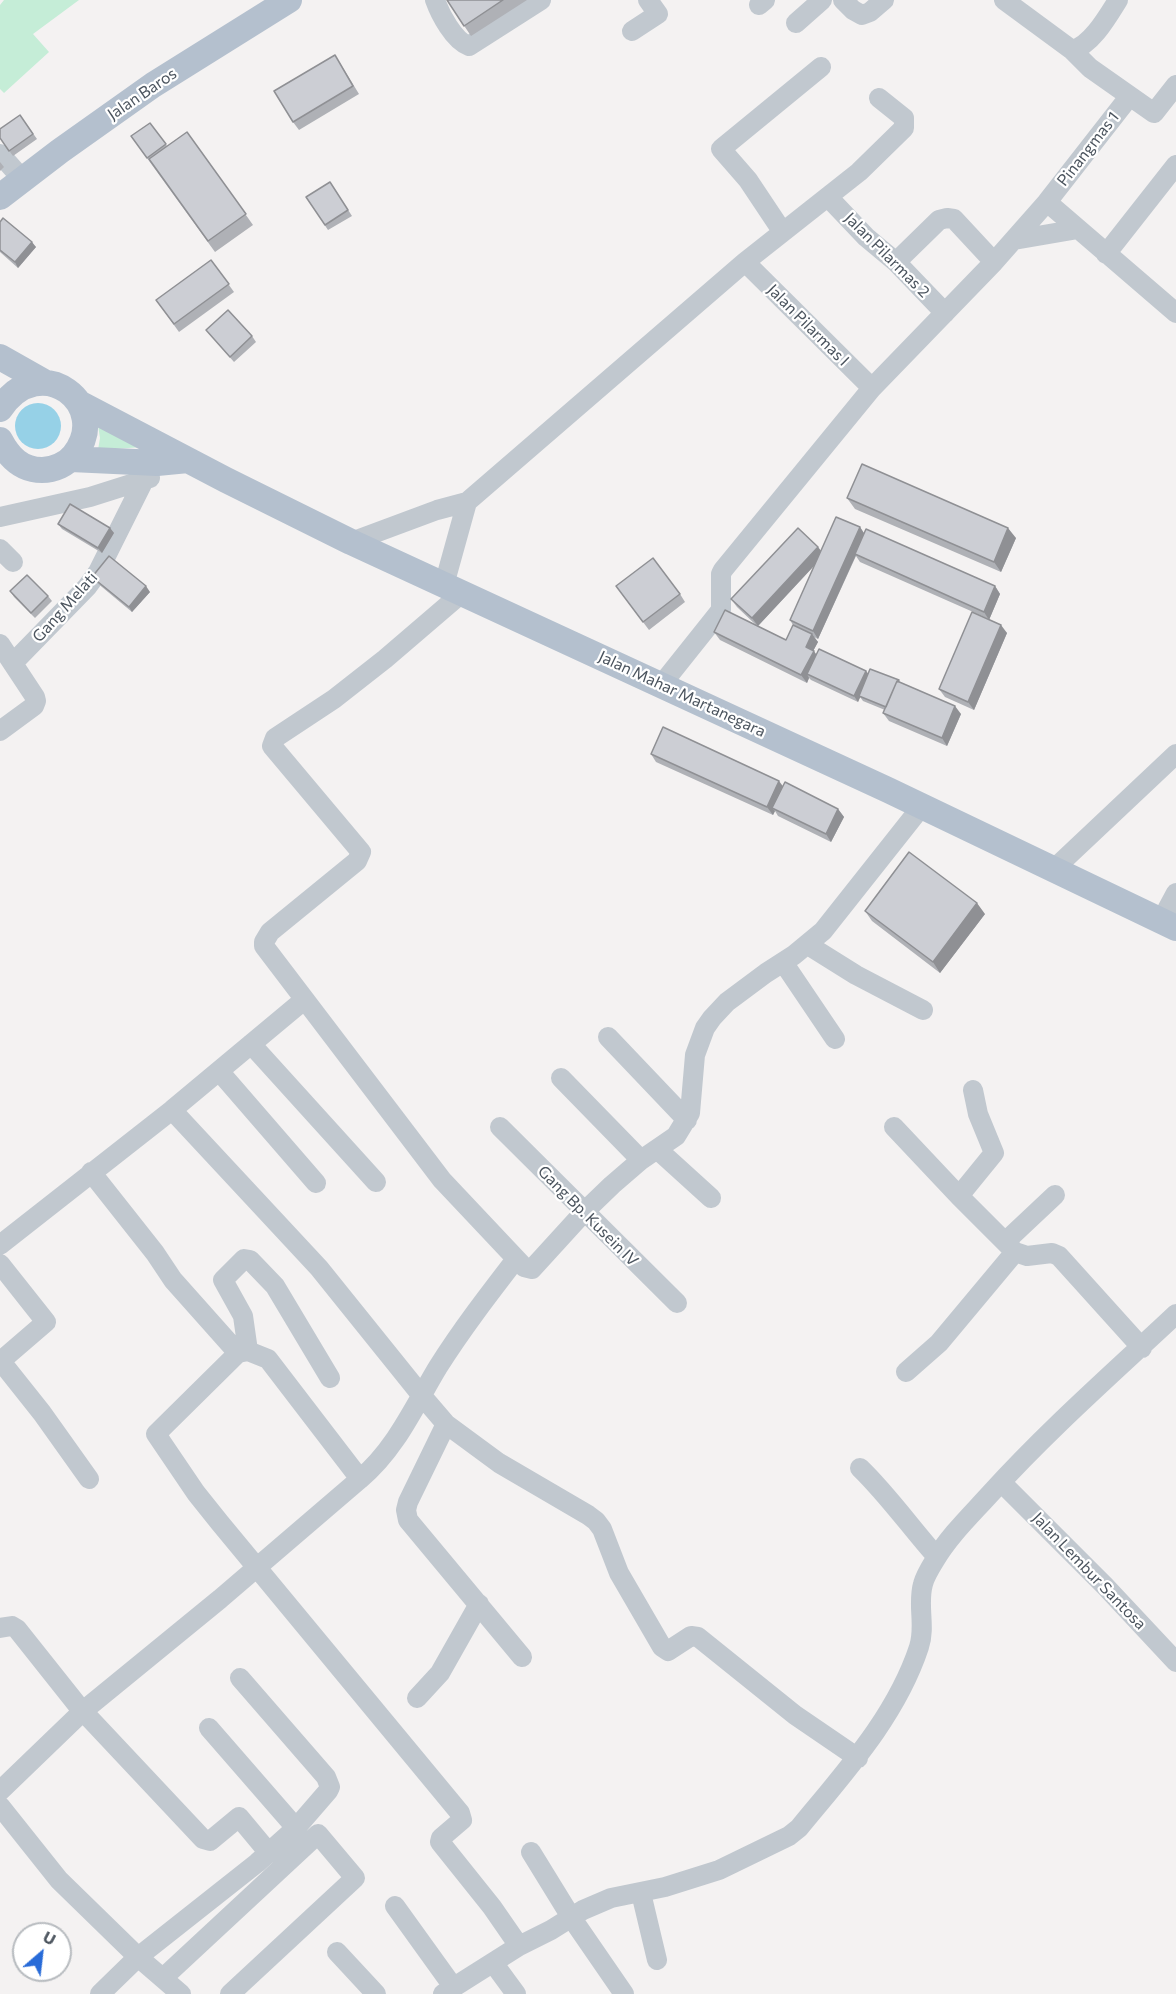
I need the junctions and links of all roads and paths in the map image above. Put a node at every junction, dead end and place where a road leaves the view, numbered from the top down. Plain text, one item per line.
1 (289, 0) edge
2 (435, 0) edge
3 (540, 0) edge
4 (648, 0) edge
5 (822, 0) edge
6 (843, 0) edge
7 (884, 0) edge
8 (1004, 0) edge
9 (1118, 0) edge
10 (796, 23) dead end
11 (632, 31) dead end
12 (1072, 50) junction
13 (821, 67) dead end
14 (1176, 85) edge
15 (1129, 97) junction
16 (879, 98) dead end
17 (0, 154) edge
18 (1176, 165) edge
19 (24, 180) junction
20 (0, 197) edge
21 (828, 197) junction
22 (1047, 202) junction
23 (1078, 230) junction
24 (783, 231) junction
25 (1014, 240) junction
26 (1106, 254) junction
27 (745, 262) junction
28 (896, 262) junction
29 (994, 262) junction
30 (1173, 306) edge
31 (945, 314) junction
32 (0, 357) edge
33 (46, 382) junction
34 (872, 388) junction
35 (79, 403) junction
36 (0, 409) edge
37 (0, 440) edge
38 (71, 459) junction
39 (188, 460) junction
40 (12, 467) edge
41 (150, 472) junction
42 (467, 502) junction
43 (0, 517) edge
44 (351, 542) junction
45 (453, 589) junction
46 (0, 644) edge
47 (13, 663) junction
48 (662, 684) junction
49 (0, 731) edge
50 (1176, 754) edge
51 (922, 806) junction
52 (1054, 869) junction
53 (1176, 893) edge
54 (1169, 925) edge
55 (808, 945) junction
56 (783, 962) junction
57 (304, 1000) junction
58 (923, 1010) dead end
59 (608, 1037) dead end
60 (835, 1039) dead end
61 (251, 1044) junction
62 (219, 1071) junction
63 (561, 1078) dead end
64 (973, 1090) dead end
65 (172, 1110) junction
66 (687, 1120) junction
67 (500, 1127) dead end
68 (894, 1127) dead end
69 (649, 1154) junction
70 (91, 1172) junction
71 (376, 1182) dead end
72 (316, 1183) dead end
73 (1055, 1195) dead end
74 (959, 1196) junction
75 (711, 1198) dead end
76 (584, 1212) junction
77 (0, 1245) edge
78 (1010, 1247) junction
79 (516, 1259) junction
80 (0, 1264) edge
81 (677, 1303) dead end
82 (1176, 1314) edge
83 (1142, 1348) junction
84 (243, 1352) junction
85 (906, 1372) dead end
86 (330, 1377) dead end
87 (422, 1396) junction
88 (446, 1424) junction
89 (860, 1468) dead end
90 (89, 1479) dead end
91 (360, 1479) junction
92 (1001, 1482) junction
93 (937, 1557) junction
94 (257, 1568) junction
95 (478, 1604) junction
96 (0, 1628) edge
97 (522, 1657) dead end
98 (1176, 1662) edge
99 (240, 1678) dead end
100 (417, 1698) dead end
101 (83, 1712) junction
102 (209, 1728) dead end
103 (858, 1758) junction
104 (0, 1791) edge
105 (0, 1806) edge
106 (296, 1828) junction
107 (531, 1852) dead end
108 (263, 1858) junction
109 (271, 1877) junction
110 (641, 1893) junction
111 (395, 1906) dead end
112 (571, 1917) junction
113 (519, 1946) junction
114 (337, 1952) dead end
115 (138, 1958) junction
116 (657, 1960) dead end
117 (494, 1964) junction
118 (163, 1978) junction
119 (449, 1991) edge
120 (100, 1994) edge
121 (182, 1994) edge
122 (230, 1994) edge
123 (376, 1994) edge
124 (516, 1994) edge
125 (624, 1994) edge

1 - 19 main road, Jalan Baros
2 - 3 street
4 - 11 street
5 - 10 street
6 - 7 street
8 - 12 street
9 - 12 street
12 - 15 street
13 - 24 street
14 - 15 street
15 - 22 street, Pinangmas 1
16 - 21 street
17 - 19 street
18 - 26 street
19 - 20 main road, Jalan Baros
21 - 24 street
21 - 28 street, Jalan Pilarmas 2
22 - 23 street
22 - 25 street, Pinangmas 1
23 - 25 street
23 - 26 street
24 - 27 street
25 - 29 street, Pinangmas 1
26 - 30 street
27 - 34 street, Jalan Pilarmas I
27 - 42 street
28 - 29 street
28 - 31 street, Jalan Pilarmas 2
29 - 31 street, Pinangmas 1
31 - 34 street, Pinangmas 1
32 - 33 main road
33 - 35 main road, Jalan Mahar Martanegara
33 - 36 main road
34 - 48 street, Pinangmas 1
35 - 38 main road
35 - 39 main road, Jalan Mahar Martanegara
37 - 40 main road
38 - 40 main road
38 - 41 main road
39 - 41 main road
39 - 44 main road, Jalan Mahar Martanegara
41 - 43 street
41 - 47 street, Gang Melati
42 - 44 street
42 - 45 street
44 - 45 main road, Jalan Mahar Martanegara
45 - 48 main road, Jalan Mahar Martanegara
45 - 57 street
46 - 47 street
47 - 49 street
48 - 51 main road, Jalan Mahar Martanegara
50 - 52 street
51 - 52 main road, Jalan Mahar Martanegara
51 - 55 street
52 - 54 main road, Jalan Mahar Martanegara
53 - 54 street
55 - 56 street
55 - 58 street
56 - 60 street
56 - 66 street
57 - 61 street
57 - 79 street
59 - 66 street
61 - 62 street
61 - 71 street
62 - 65 street
62 - 72 street
63 - 69 street
64 - 74 street
65 - 70 street
65 - 87 street
66 - 69 street
67 - 76 street, Gang Bp. Kusein IV
68 - 74 street
69 - 75 street
69 - 76 street
70 - 77 street
70 - 84 street
73 - 78 street
74 - 78 street
76 - 79 street
76 - 81 street, Gang Bp. Kusein IV
78 - 83 street
78 - 85 street
79 - 87 street
80 - 90 street
82 - 83 street
83 - 92 street
84 - 86 street
84 - 91 street
84 - 94 street
87 - 88 street
87 - 91 street
88 - 95 street
88 - 103 street
89 - 93 street
91 - 94 street
92 - 93 street
92 - 98 street, Jalan Lembur Santosa
93 - 103 street
94 - 101 street
94 - 113 street
95 - 97 street
95 - 100 street
96 - 101 street
99 - 106 street
101 - 104 street
101 - 108 street
102 - 106 street
103 - 110 street
105 - 115 street
106 - 108 street
107 - 112 street
108 - 109 street
108 - 115 street
109 - 118 street
109 - 122 street
110 - 112 street
110 - 116 street
111 - 119 street
112 - 113 street
112 - 125 street
113 - 117 street
114 - 123 street
115 - 118 street
115 - 120 street
117 - 119 street
117 - 124 street
118 - 121 street

